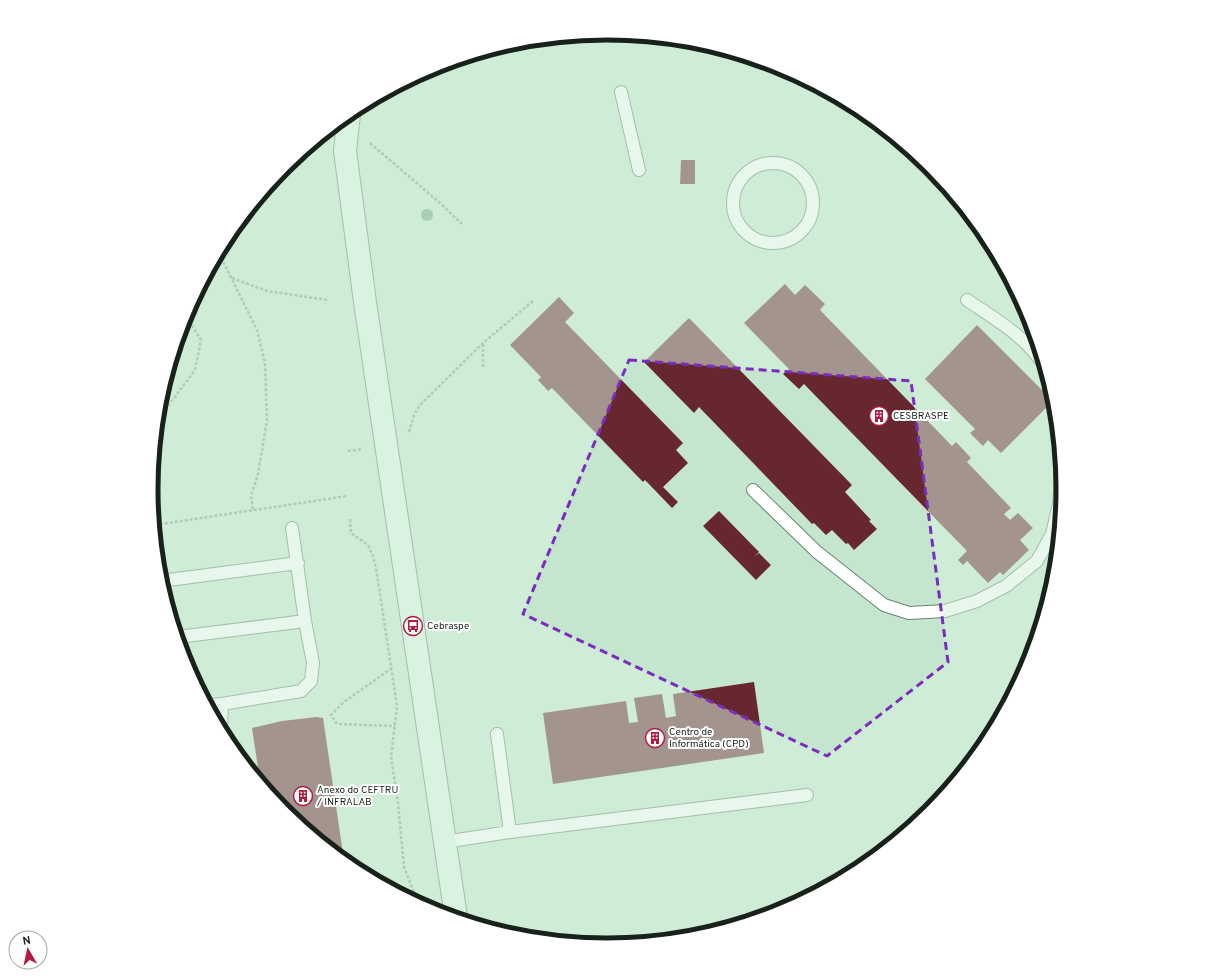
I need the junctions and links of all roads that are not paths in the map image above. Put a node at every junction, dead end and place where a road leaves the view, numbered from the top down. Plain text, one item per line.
1 (621, 92) dead end
2 (343, 126) edge
3 (638, 170) dead end
4 (741, 228) joint
5 (967, 300) dead end
6 (1036, 355) edge
7 (752, 490) dead end
8 (1056, 517) edge
9 (292, 528) dead end
10 (298, 563) junction
11 (168, 580) edge
12 (305, 621) junction
13 (183, 636) edge
14 (222, 704) junction
15 (214, 705) edge
16 (221, 717) edge
17 (497, 734) dead end
18 (807, 795) dead end
19 (510, 832) junction
20 (444, 842) junction
21 (455, 911) edge

1 - 3 lane
2 - 20 street
4 - 4 lane
5 - 6 lane
7 - 8 lane
9 - 10 lane
10 - 11 lane
10 - 12 lane
12 - 13 lane
12 - 14 lane
14 - 15 lane
14 - 16 lane
17 - 19 lane
18 - 19 lane
19 - 20 lane
20 - 21 street

